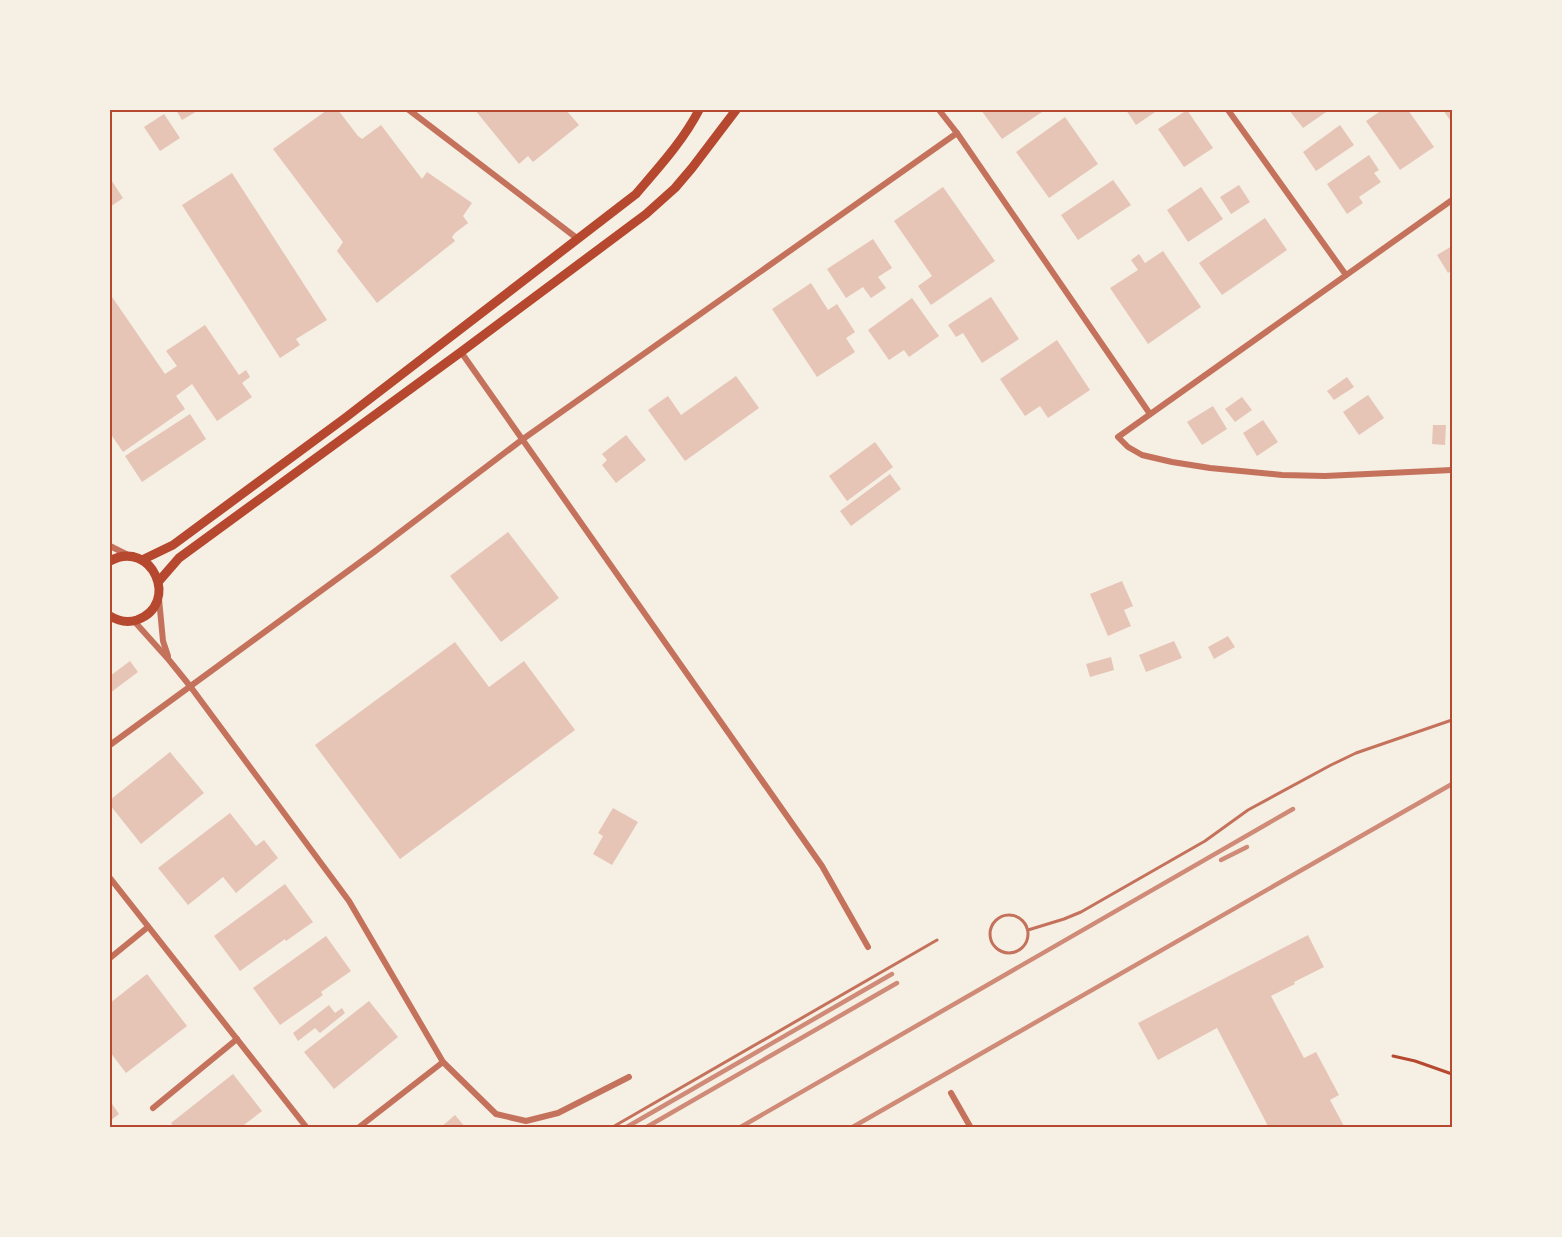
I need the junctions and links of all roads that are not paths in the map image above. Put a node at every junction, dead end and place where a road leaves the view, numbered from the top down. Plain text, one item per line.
1 (409, 110) edge
2 (699, 110) edge
3 (735, 110) edge
4 (939, 110) edge
5 (1228, 110) edge
6 (957, 133) junction
7 (1452, 200) edge
8 (578, 239) junction
9 (1346, 275) junction
10 (461, 352) junction
11 (1150, 414) junction
12 (523, 439) junction
13 (1452, 470) edge
14 (110, 546) edge
15 (131, 557) junction
16 (142, 560) junction
17 (110, 561) edge
18 (159, 581) junction
19 (159, 595) junction
20 (110, 616) edge
21 (122, 621) junction
22 (134, 621) junction
23 (110, 625) edge
24 (169, 660) junction
25 (190, 686) junction
26 (1452, 720) edge
27 (110, 745) edge
28 (110, 878) edge
29 (148, 927) junction
30 (1028, 930) junction
31 (937, 940) dead end
32 (868, 947) dead end
33 (110, 958) edge
34 (237, 1039) junction
35 (443, 1062) junction
36 (629, 1077) dead end
37 (951, 1093) dead end
38 (153, 1108) dead end
39 (306, 1128) edge
40 (358, 1128) edge
41 (611, 1128) edge
42 (971, 1128) edge

1 - 8 street
2 - 8 main road
3 - 10 main road
4 - 6 street
5 - 9 street
6 - 11 street
6 - 12 street
7 - 9 street
8 - 16 main road
9 - 11 street
10 - 12 street
10 - 18 main road
11 - 13 street
12 - 25 street
12 - 32 street
14 - 15 street
15 - 16 main road
15 - 17 main road
16 - 18 main road
18 - 19 main road
19 - 22 main road
19 - 24 street
20 - 21 main road
21 - 22 main road
21 - 23 main road
22 - 24 street
24 - 25 street
25 - 27 street
25 - 35 street
26 - 30 lane
28 - 29 street
29 - 33 street
29 - 34 street
30 - 30 lane
31 - 41 lane
34 - 38 street
34 - 39 street
35 - 36 street
35 - 40 street
37 - 42 street

